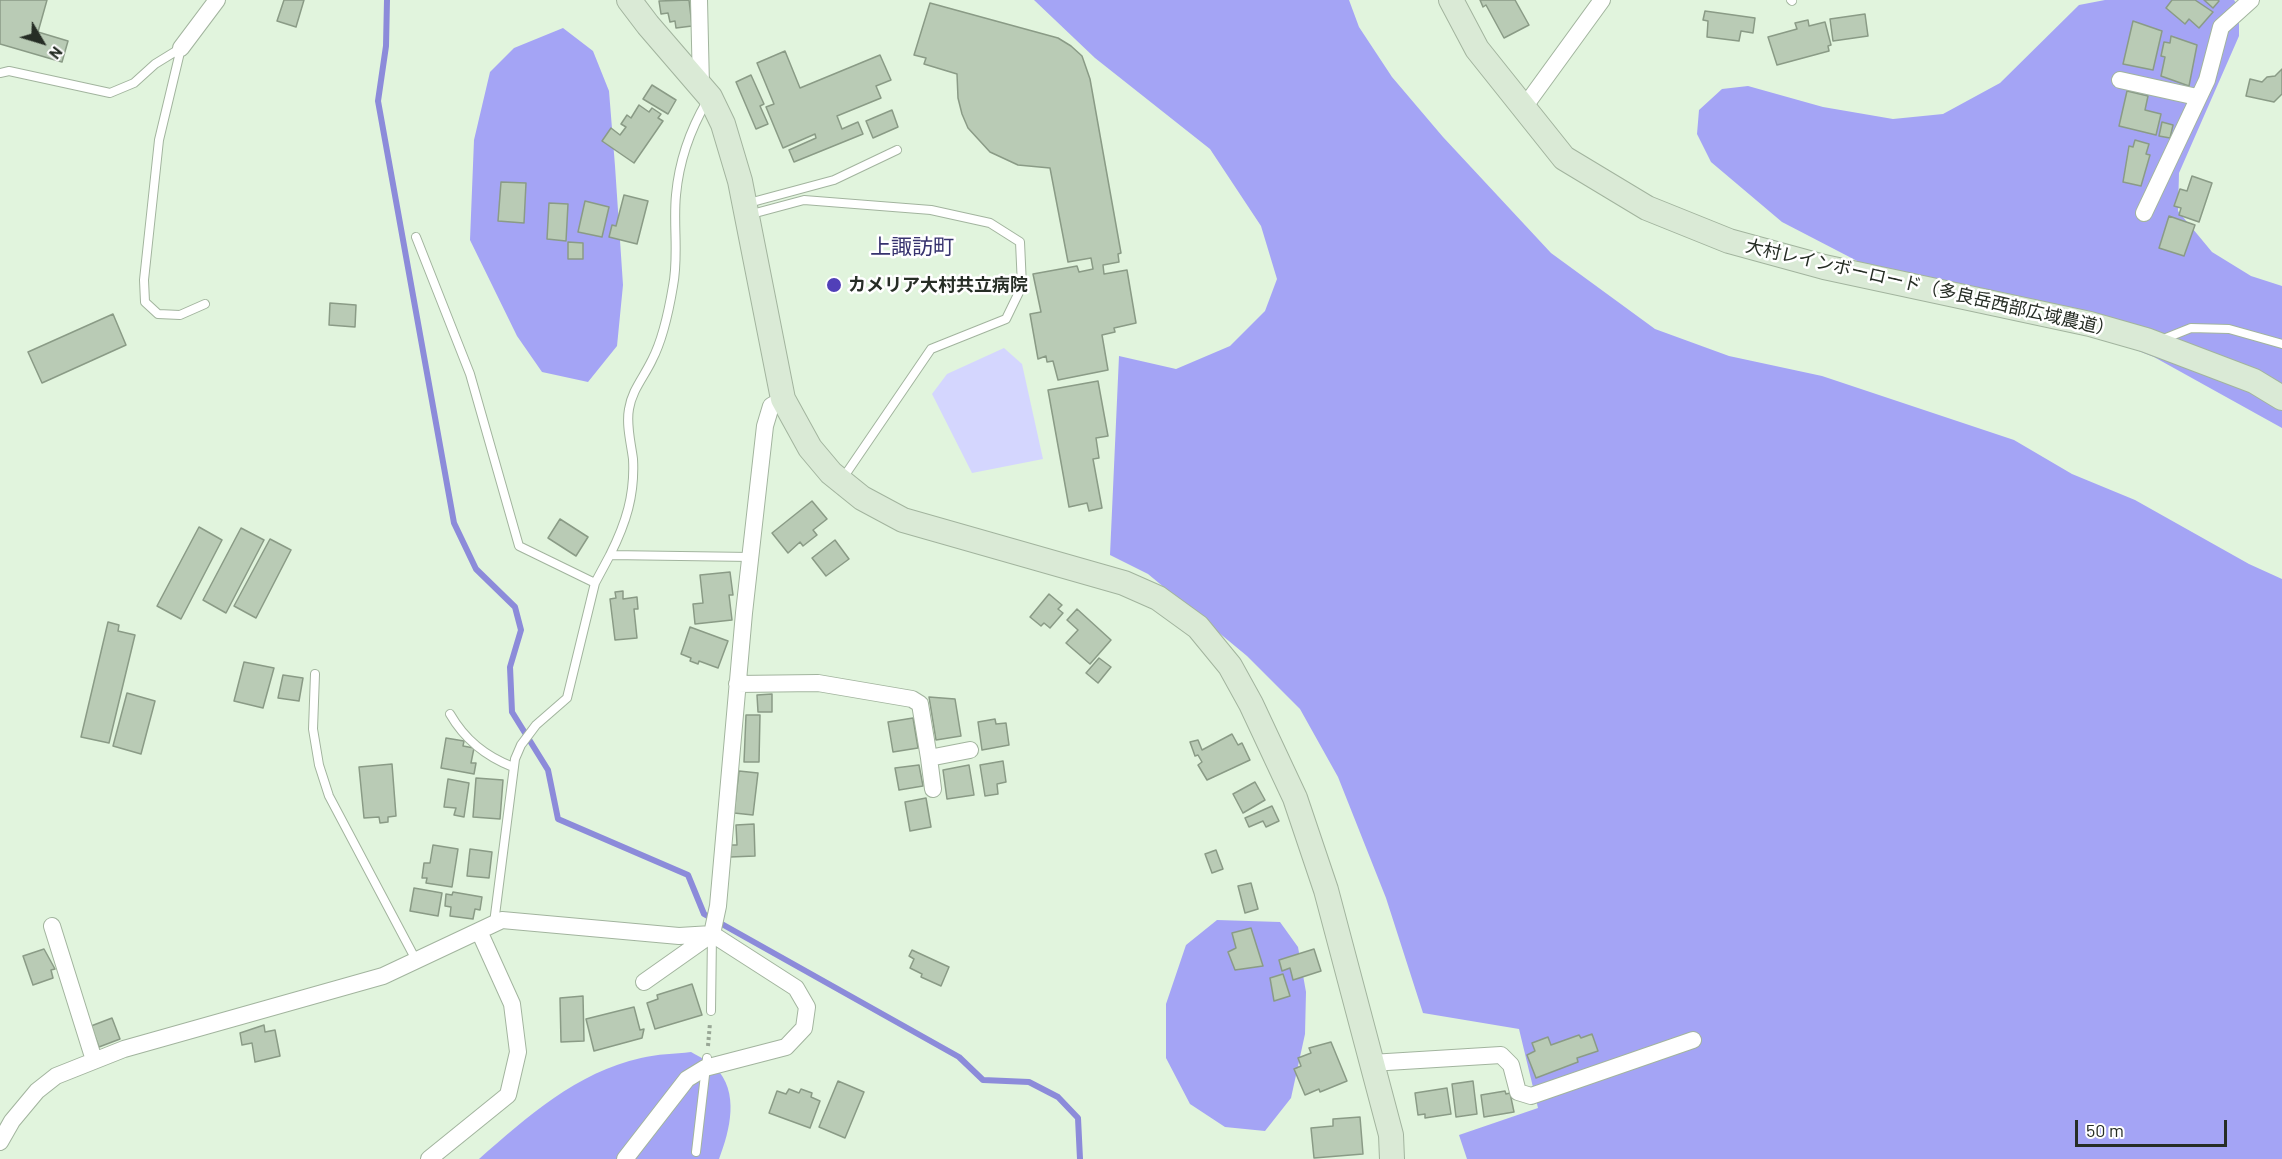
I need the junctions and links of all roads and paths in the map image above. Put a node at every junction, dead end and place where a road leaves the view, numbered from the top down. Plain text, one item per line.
1 (217, 0) edge
2 (629, 0) edge
3 (699, 0) edge
4 (1451, 0) edge
5 (1602, 0) edge
6 (2251, 0) edge
7 (181, 48) junction
8 (0, 73) edge
9 (2120, 80) dead end
10 (706, 92) junction
11 (2197, 97) junction
12 (1525, 106) junction
13 (897, 150) dead end
14 (746, 210) junction
15 (2144, 213) dead end
16 (416, 237) dead end
17 (205, 304) dead end
18 (2153, 343) junction
19 (2282, 344) edge
20 (2282, 398) edge
21 (783, 399) junction
22 (841, 481) junction
23 (610, 555) junction
24 (751, 556) junction
25 (595, 583) junction
26 (315, 674) dead end
27 (737, 684) junction
28 (450, 714) dead end
29 (970, 750) dead end
30 (929, 758) junction
31 (513, 767) junction
32 (933, 789) dead end
33 (52, 926) dead end
34 (487, 927) junction
35 (713, 931) junction
36 (416, 960) junction
37 (644, 982) dead end
38 (711, 1011) joint
39 (1693, 1040) dead end
40 (94, 1060) junction
41 (706, 1063) junction
42 (1371, 1063) junction
43 (0, 1142) edge
44 (696, 1152) dead end
45 (429, 1159) edge
46 (625, 1159) edge
47 (1392, 1159) edge

1 - 7 street
2 - 10 street
3 - 10 street
4 - 12 street, 大村レインボーロード（多良岳西部広域農道）
5 - 12 street
6 - 11 street
7 - 8 lane
7 - 17 lane
9 - 11 street
10 - 14 street
10 - 23 lane
11 - 15 street
12 - 18 street, 大村レインボーロード（多良岳西部広域農道）
13 - 14 lane
14 - 21 street
14 - 22 lane
16 - 25 lane
18 - 19 lane
18 - 20 street, 大村レインボーロード（多良岳西部広域農道）
21 - 22 street
21 - 24 street
22 - 42 street
23 - 24 lane
23 - 25 lane
24 - 27 street
25 - 31 lane
26 - 36 lane
27 - 30 street
27 - 35 street
28 - 31 lane
29 - 30 street
30 - 32 street
31 - 34 lane
33 - 40 street
34 - 35 street
34 - 36 street
34 - 45 street
35 - 37 street
35 - 38 lane
35 - 41 street
36 - 40 street
38 - 41 path
39 - 42 street
40 - 43 street
41 - 44 lane
41 - 46 street
42 - 47 street

